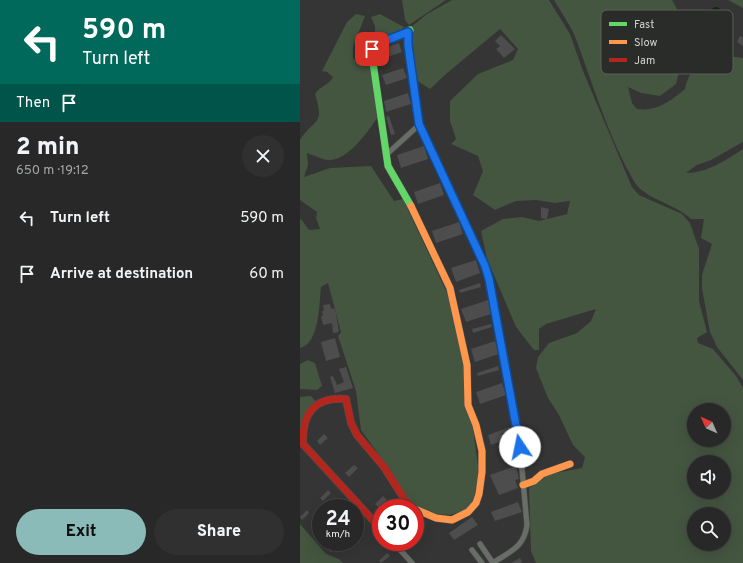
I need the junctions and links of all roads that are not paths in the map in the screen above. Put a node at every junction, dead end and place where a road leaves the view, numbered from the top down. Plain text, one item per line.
1 (409, 31) joint
2 (419, 124) junction
3 (387, 154) junction
4 (570, 464) dead end
5 (523, 485) junction
6 (404, 499) edge
7 (424, 512) edge
8 (372, 519) edge
9 (480, 544) dead end
10 (472, 550) dead end
11 (401, 551) edge
12 (412, 563) edge
13 (482, 563) edge
14 (493, 563) edge

1 - 2 street
1 - 3 street
2 - 3 street
2 - 5 street
3 - 7 street
4 - 5 street
5 - 14 street
6 - 8 street
9 - 14 street
10 - 13 street
11 - 12 street

